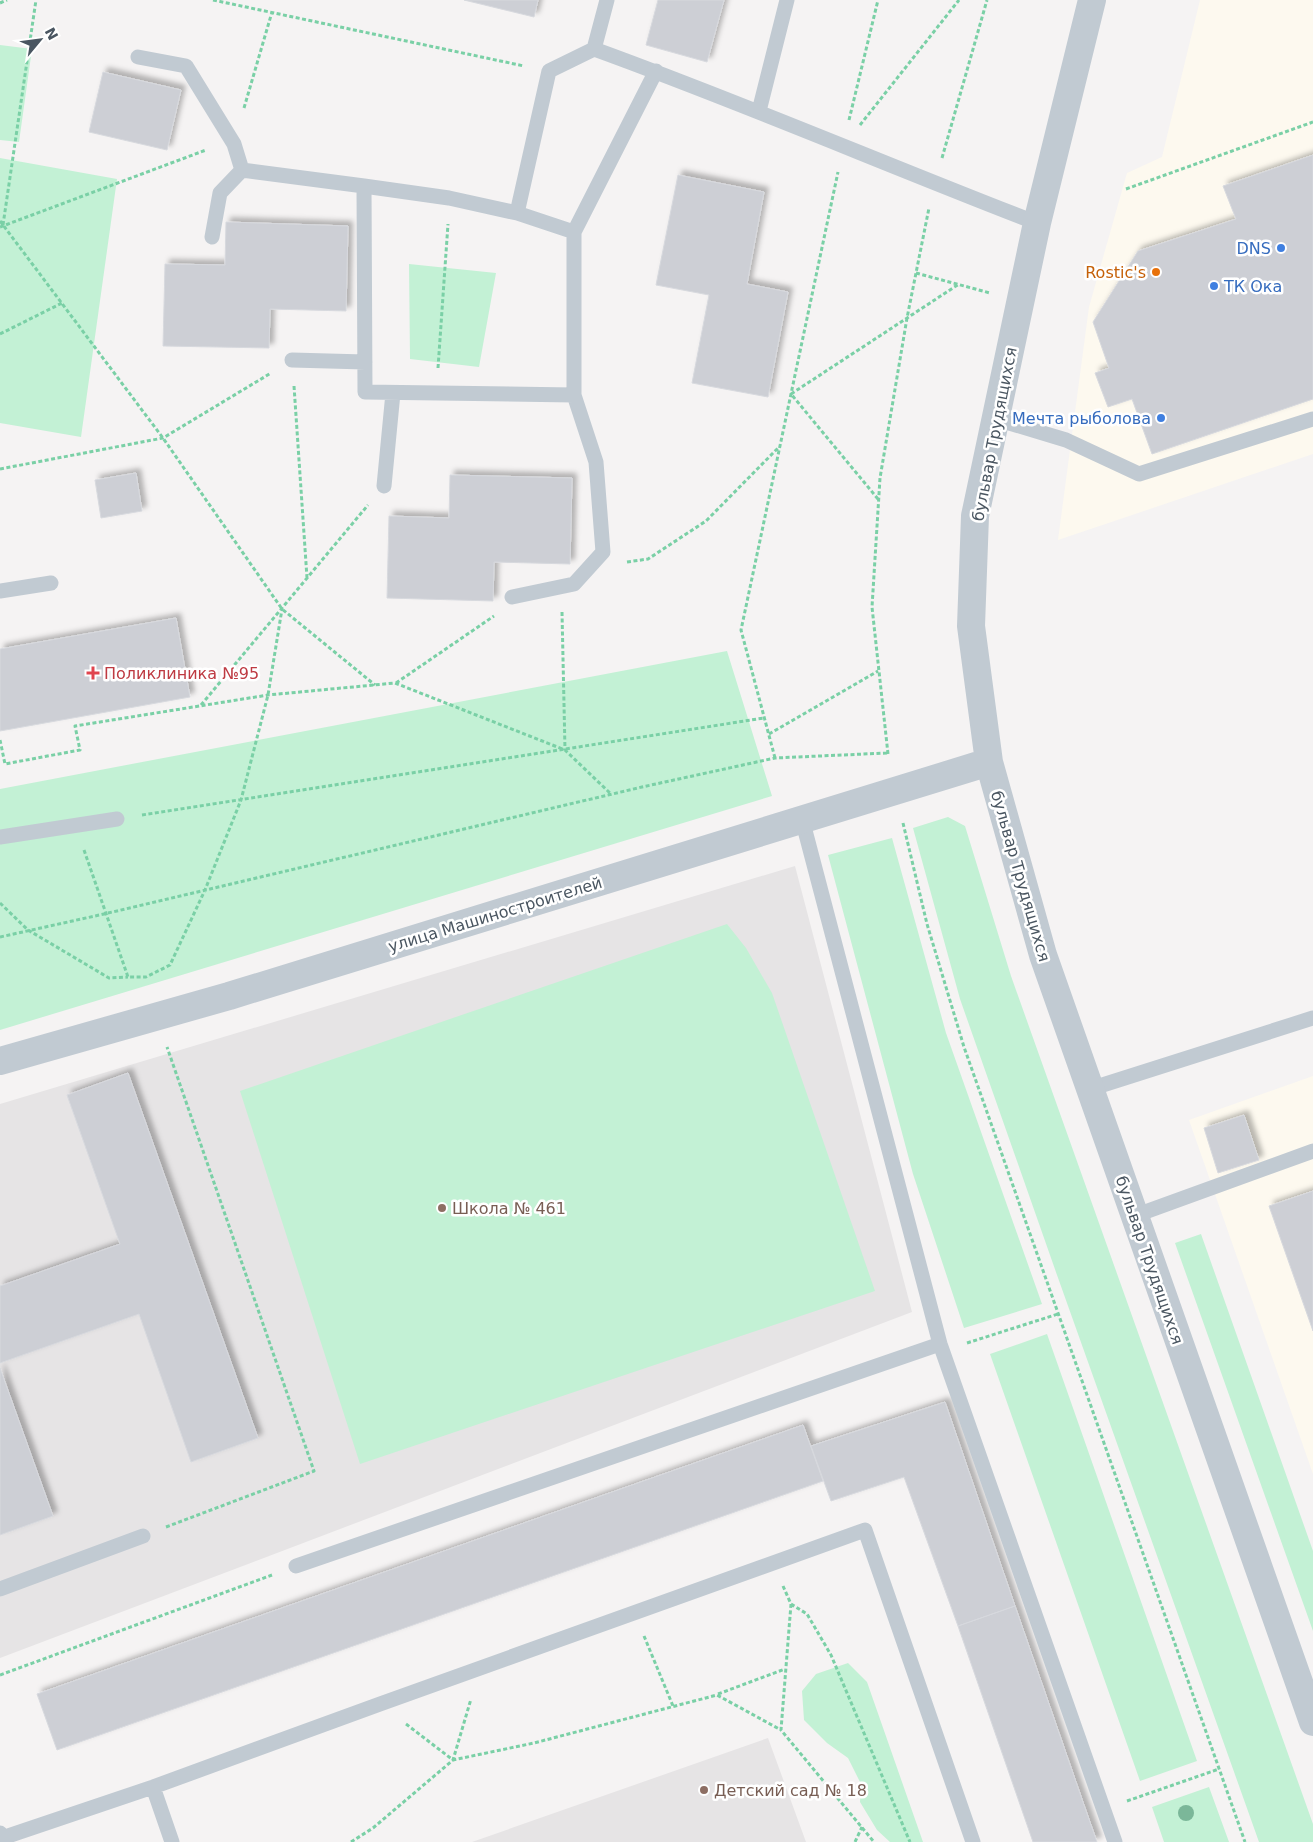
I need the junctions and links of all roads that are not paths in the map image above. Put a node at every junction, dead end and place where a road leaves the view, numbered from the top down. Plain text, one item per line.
1 (607, 0) edge
2 (787, 0) edge
3 (1092, 0) edge
4 (594, 49) junction
5 (138, 57) dead end
6 (656, 71) junction
7 (759, 111) junction
8 (242, 170) junction
9 (364, 186) junction
10 (517, 213) junction
11 (1037, 223) junction
12 (574, 232) junction
13 (212, 237) dead end
14 (292, 360) road end
15 (365, 362) junction
16 (393, 393) junction
17 (574, 395) junction
18 (996, 419) junction
19 (1313, 419) edge
20 (384, 486) road end
21 (52, 583) dead end
22 (0, 591) edge
23 (512, 597) road end
24 (989, 762) junction
25 (117, 819) road end
26 (802, 819) junction
27 (0, 837) edge
28 (1313, 1018) edge
29 (0, 1062) edge
30 (1090, 1089) junction
31 (1313, 1151) edge
32 (1134, 1216) junction
33 (942, 1348) junction
34 (142, 1536) road end
35 (296, 1566) road end
36 (0, 1589) edge
37 (1313, 1722) edge
38 (153, 1787) junction
39 (0, 1834) edge
40 (172, 1842) edge
41 (974, 1842) edge
42 (1115, 1842) edge

1 - 4 lane
2 - 7 lane
3 - 11 street, бульвар Трудящихся
4 - 6 lane
4 - 10 lane
5 - 8 lane
6 - 7 lane
6 - 12 lane
7 - 11 lane
8 - 9 lane
8 - 13 lane
9 - 10 lane
9 - 15 lane
10 - 12 lane
11 - 18 street, бульвар Трудящихся
12 - 17 lane
14 - 15 lane
15 - 16 lane
16 - 17 lane
16 - 20 lane
17 - 23 lane
18 - 19 lane
18 - 24 street, бульвар Трудящихся
21 - 22 lane
24 - 26 street, улица Машиностроителей
24 - 30 street, бульвар Трудящихся
25 - 27 lane
26 - 29 street, улица Машиностроителей
26 - 33 lane
28 - 30 lane
30 - 32 street, бульвар Трудящихся
31 - 32 lane
32 - 37 street, бульвар Трудящихся
33 - 35 lane
33 - 42 lane
34 - 36 lane
38 - 39 lane
38 - 40 lane
38 - 41 lane

